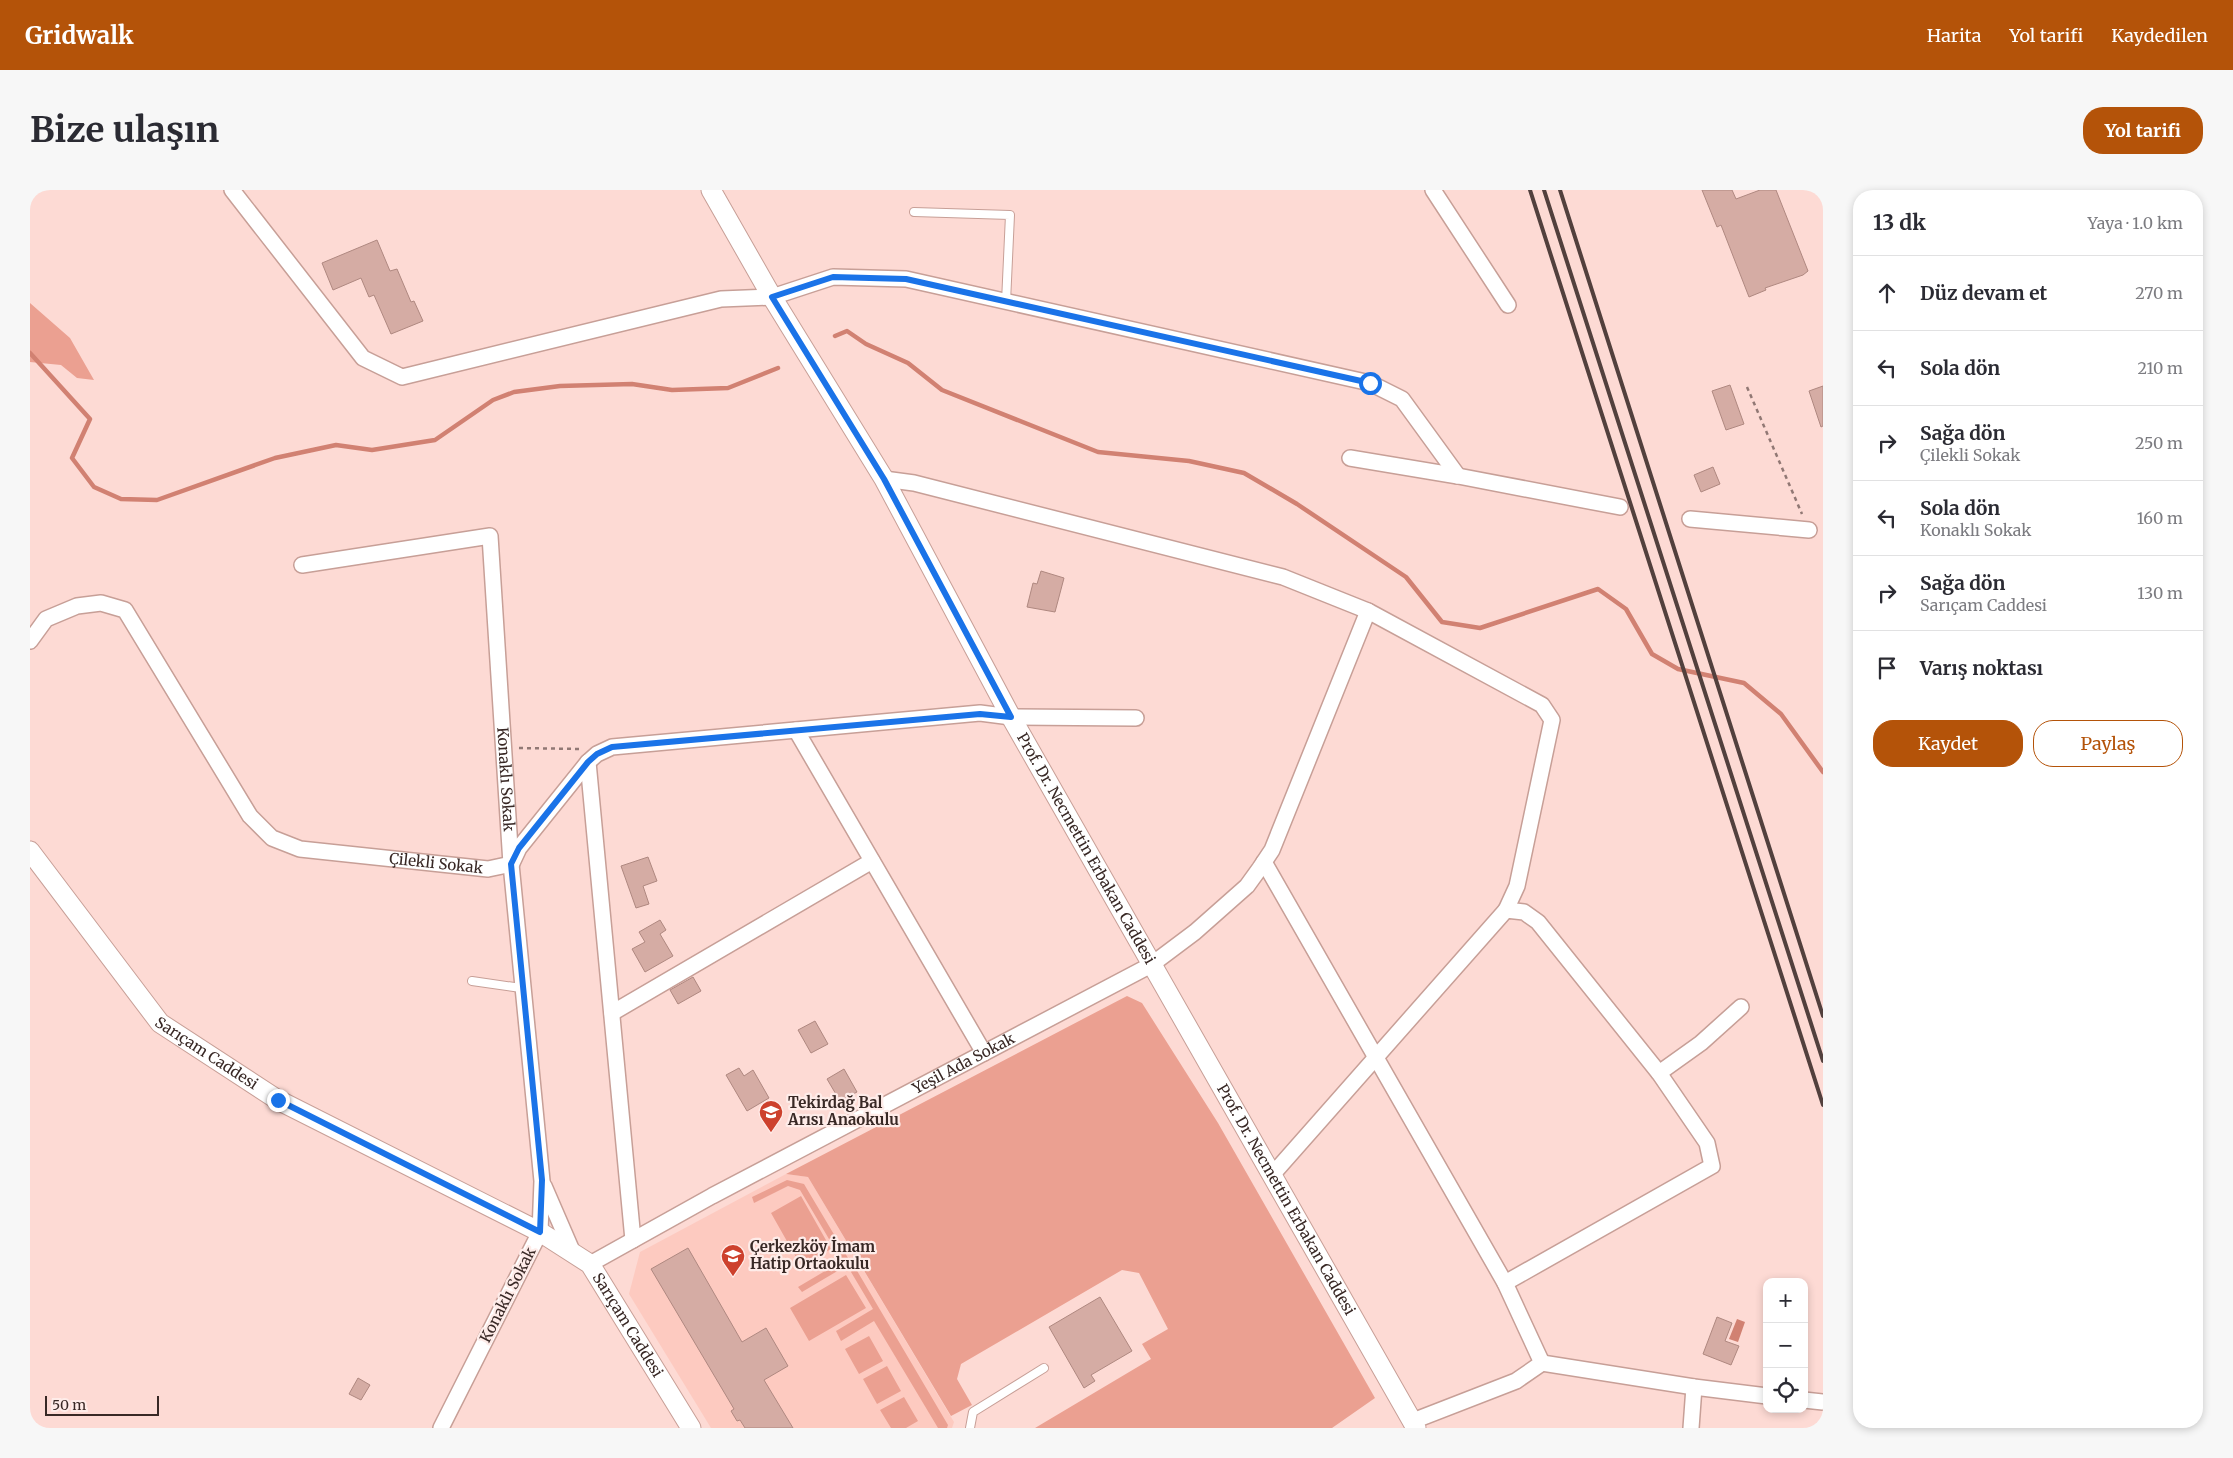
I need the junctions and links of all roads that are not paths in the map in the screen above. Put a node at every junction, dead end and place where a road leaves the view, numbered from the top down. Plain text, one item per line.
1 (232, 190) edge
2 (711, 190) edge
3 (1433, 190) edge
4 (914, 212) dead end
5 (772, 297) junction
6 (1006, 302) junction
7 (1508, 305) dead end
8 (1350, 458) dead end
9 (1458, 476) junction
10 (884, 479) junction
11 (1620, 507) dead end
12 (1690, 520) dead end
13 (1810, 530) road end
14 (302, 566) dead end
15 (1368, 611) junction
16 (30, 641) edge
17 (1011, 717) junction
18 (1136, 718) dead end
19 (796, 730) junction
20 (592, 758) junction
21 (30, 851) edge
22 (872, 861) junction
23 (1264, 862) junction
24 (511, 864) junction
25 (1506, 910) junction
26 (1151, 964) junction
27 (472, 981) dead end
28 (522, 988) junction
29 (1740, 1006) dead end
30 (612, 1013) junction
31 (984, 1052) junction
32 (1377, 1057) junction
33 (1659, 1073) junction
34 (1272, 1175) junction
35 (542, 1180) junction
36 (540, 1232) junction
37 (633, 1240) junction
38 (573, 1253) junction
39 (590, 1264) junction
40 (1505, 1283) junction
41 (1542, 1362) junction
42 (1044, 1368) dead end
43 (1694, 1387) junction
44 (1763, 1396) edge
45 (1808, 1400) edge
46 (1823, 1402) edge
47 (1415, 1425) edge
48 (442, 1428) edge
49 (691, 1428) edge
50 (970, 1428) edge
51 (1691, 1428) edge

1 - 5 street
2 - 5 street, Prof. Dr. Necmettin Erbakan Caddesi
3 - 7 street
4 - 6 lane
5 - 6 street
5 - 10 street, Prof. Dr. Necmettin Erbakan Caddesi
6 - 9 street
8 - 9 street
9 - 11 street
10 - 15 street
10 - 17 street, Prof. Dr. Necmettin Erbakan Caddesi
12 - 13 street
14 - 24 street, Konaklı Sokak
15 - 23 street, Yeşil Ada Sokak
15 - 25 street
16 - 24 street, Çilekli Sokak
17 - 18 street
17 - 19 street
17 - 26 street, Prof. Dr. Necmettin Erbakan Caddesi
19 - 20 street
19 - 22 street
20 - 24 street
20 - 30 street
21 - 36 street, Sarıçam Caddesi
22 - 30 street
22 - 31 street
23 - 26 street, Yeşil Ada Sokak
23 - 32 street
24 - 28 street, Konaklı Sokak
25 - 32 street
25 - 33 street
26 - 31 street, Yeşil Ada Sokak
26 - 34 street, Prof. Dr. Necmettin Erbakan Caddesi
27 - 28 lane
28 - 35 street, Konaklı Sokak
29 - 33 street
30 - 37 street
31 - 37 street, Yeşil Ada Sokak
32 - 34 street
32 - 40 street
33 - 40 street
34 - 47 street, Prof. Dr. Necmettin Erbakan Caddesi
35 - 36 street, Konaklı Sokak
35 - 38 street
36 - 38 street, Sarıçam Caddesi
36 - 48 street, Konaklı Sokak
37 - 39 street, Yeşil Ada Sokak
38 - 39 street, Sarıçam Caddesi
39 - 49 street, Sarıçam Caddesi
40 - 41 street
41 - 43 street
41 - 47 street
42 - 50 lane
43 - 44 street
43 - 51 street
45 - 46 street

